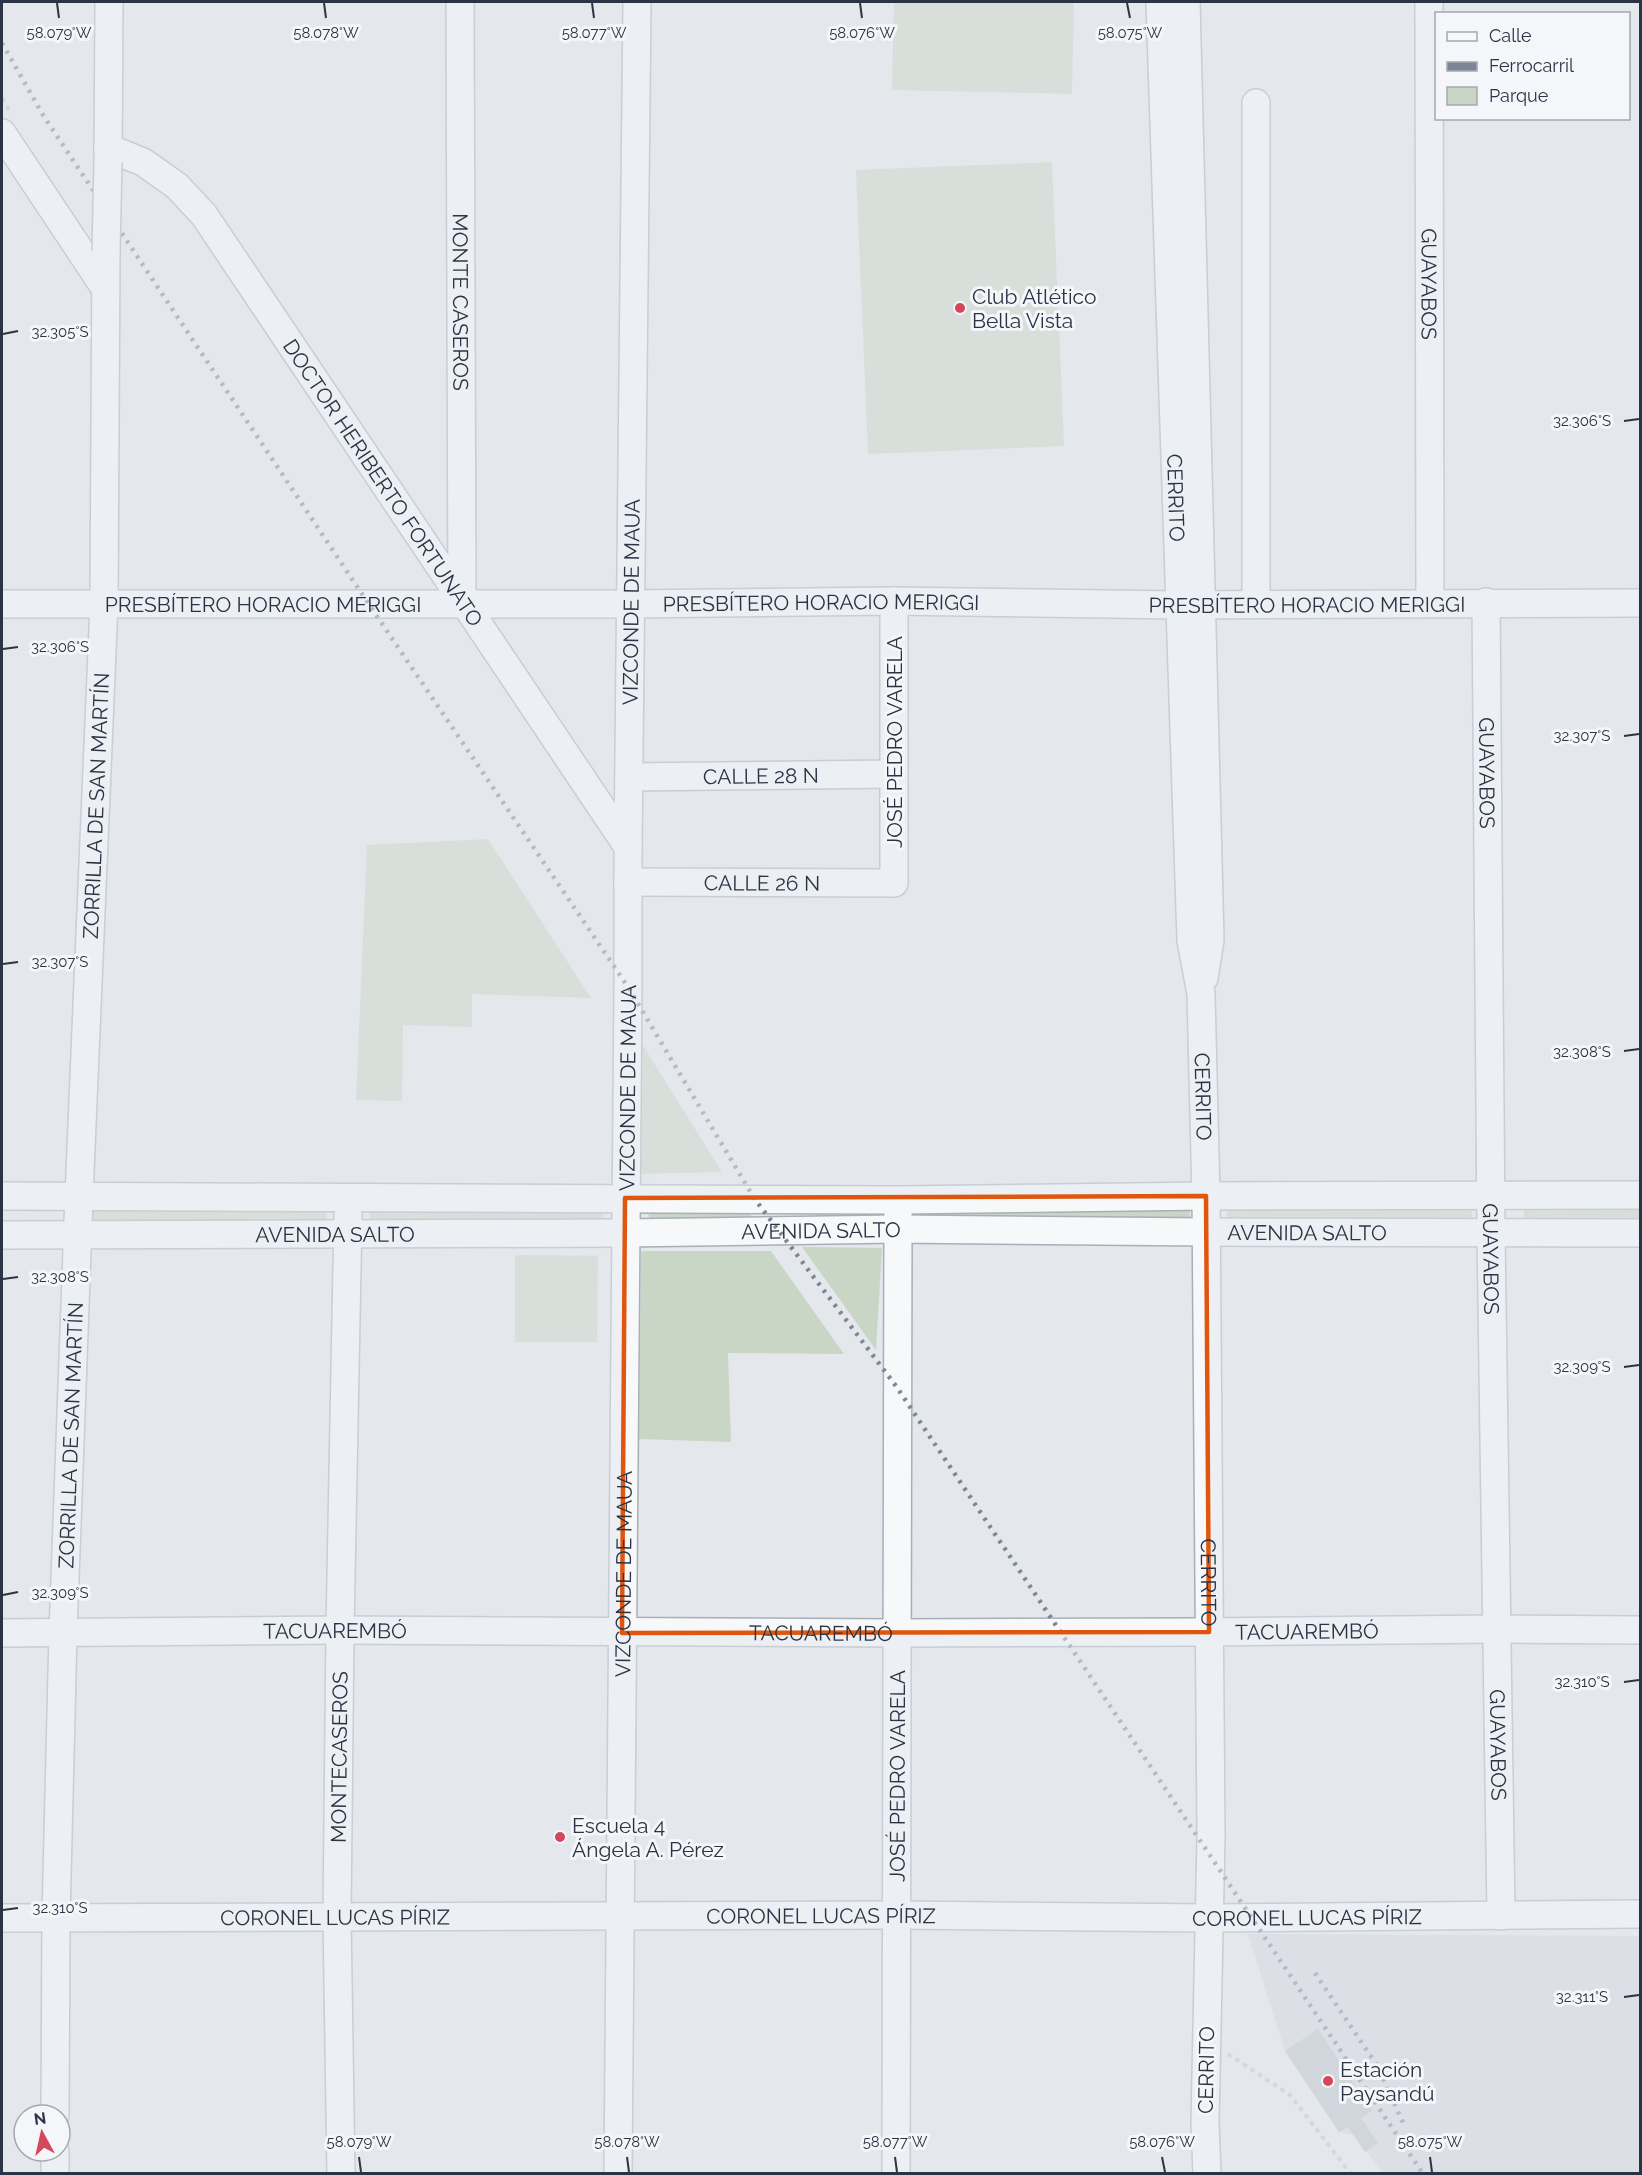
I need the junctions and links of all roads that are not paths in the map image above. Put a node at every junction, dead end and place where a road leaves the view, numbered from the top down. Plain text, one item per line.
1 (109, 2) edge
2 (460, 2) edge
3 (637, 2) edge
4 (1160, 2) edge
5 (1186, 2) edge
6 (1429, 2) edge
7 (1256, 103) dead end
8 (2, 133) edge
9 (108, 155) junction
10 (105, 288) junction
11 (894, 602) junction
12 (1430, 602) junction
13 (1486, 602) junction
14 (462, 603) junction
15 (1641, 603) edge
16 (2, 604) edge
17 (104, 604) junction
18 (631, 604) junction
19 (1256, 604) junction
20 (1190, 605) junction
21 (894, 774) junction
22 (628, 777) junction
23 (628, 847) junction
24 (628, 882) junction
25 (894, 883) joint
26 (1641, 1195) edge
27 (2, 1196) edge
28 (79, 1196) junction
29 (347, 1196) junction
30 (1206, 1196) junction
31 (1491, 1196) junction
32 (625, 1198) junction
33 (898, 1200) junction
34 (897, 1229) junction
35 (1207, 1232) junction
36 (349, 1233) junction
37 (625, 1233) junction
38 (1491, 1233) junction
39 (1641, 1233) edge
40 (77, 1234) junction
41 (2, 1235) edge
42 (1496, 1629) junction
43 (340, 1630) junction
44 (1641, 1630) edge
45 (1209, 1632) junction
46 (2, 1633) edge
47 (63, 1633) junction
48 (622, 1633) junction
49 (897, 1633) junction
50 (1641, 1914) edge
51 (898, 1915) junction
52 (337, 1916) junction
53 (620, 1916) junction
54 (1501, 1916) junction
55 (2, 1918) edge
56 (56, 1918) junction
57 (1210, 1918) junction
58 (55, 2103) edge
59 (341, 2174) edge
60 (618, 2174) edge
61 (896, 2174) edge
62 (1207, 2174) edge

1 - 9 street, ZORRILLA DE SAN MARTÍN
2 - 14 street, MONTE CASEROS
3 - 18 street, VIZCONDE DE MAUA
4 - 20 street, CERRITO
5 - 20 street, CERRITO
6 - 12 street, GUAYABOS
7 - 19 street
8 - 10 street
9 - 10 street, ZORRILLA DE SAN MARTÍN, bridge
9 - 14 street, DOCTOR HERIBERTO FORTUNATO
10 - 17 street, ZORRILLA DE SAN MARTÍN
11 - 18 street, PRESBÍTERO HORACIO MERIGGI
11 - 20 street, PRESBÍTERO HORACIO MERIGGI
11 - 21 street, JOSÉ PEDRO VARELA
12 - 13 street, PRESBÍTERO HORACIO MERIGGI
12 - 19 street, PRESBÍTERO HORACIO MERIGGI
13 - 15 street, PRESBÍTERO HORACIO MERIGGI
13 - 31 street, GUAYABOS
14 - 17 street, PRESBÍTERO HORACIO MERIGGI
14 - 18 street, PRESBÍTERO HORACIO MERIGGI
14 - 23 street, DOCTOR HERIBERTO FORTUNATO
16 - 17 street, PRESBÍTERO HORACIO MERIGGI
17 - 28 street, ZORRILLA DE SAN MARTÍN
18 - 22 street, VIZCONDE DE MAUA
19 - 20 street, PRESBÍTERO HORACIO MERIGGI
20 - 30 street, CERRITO
21 - 22 street, CALLE 28 N
21 - 25 street, JOSÉ PEDRO VARELA
22 - 23 street, VIZCONDE DE MAUA
23 - 24 street, VIZCONDE DE MAUA
24 - 25 street, CALLE 26 N
24 - 32 street, VIZCONDE DE MAUA
26 - 31 street, AVENIDA SALTO
27 - 28 street, AVENIDA SALTO
28 - 29 street, AVENIDA SALTO
28 - 40 street, ZORRILLA DE SAN MARTÍN
29 - 32 street, AVENIDA SALTO
29 - 36 street, MONTECASEROS
30 - 31 street, AVENIDA SALTO
30 - 33 street, AVENIDA SALTO
30 - 35 street, CERRITO
31 - 38 street, GUAYABOS
32 - 33 street, AVENIDA SALTO
32 - 37 street, VIZCONDE DE MAUA
33 - 34 street, JOSÉ PEDRO VARELA
34 - 35 street, AVENIDA SALTO
34 - 37 street, AVENIDA SALTO
34 - 49 street, JOSÉ PEDRO VARELA
35 - 38 street, AVENIDA SALTO
35 - 45 street, CERRITO
36 - 37 street, AVENIDA SALTO
36 - 40 street, AVENIDA SALTO
36 - 43 street, MONTECASEROS
37 - 48 street, VIZCONDE DE MAUA
38 - 39 street, AVENIDA SALTO
38 - 42 street, GUAYABOS
40 - 41 street, AVENIDA SALTO
40 - 47 street, ZORRILLA DE SAN MARTÍN
42 - 44 street, TACUAREMBÓ
42 - 45 street, TACUAREMBÓ
42 - 54 street, GUAYABOS
43 - 47 street, TACUAREMBÓ
43 - 48 street, TACUAREMBÓ
43 - 52 street, MONTECASEROS
45 - 49 street, TACUAREMBÓ
45 - 57 street, CERRITO
46 - 47 street, TACUAREMBÓ
47 - 56 street, ZORRILLA DE SAN MARTÍN
48 - 49 street, TACUAREMBÓ
48 - 53 street, VIZCONDE DE MAUA
49 - 51 street, JOSÉ PEDRO VARELA
50 - 54 street, CORONEL LUCAS PÍRIZ
51 - 53 street, CORONEL LUCAS PÍRIZ
51 - 57 street, CORONEL LUCAS PÍRIZ
51 - 61 street, JOSÉ PEDRO VARELA
52 - 53 street, CORONEL LUCAS PÍRIZ
52 - 56 street, CORONEL LUCAS PÍRIZ
52 - 59 street, MONTECASEROS
53 - 60 street, VIZCONDE DE MAUA
54 - 57 street, CORONEL LUCAS PÍRIZ
55 - 56 street, CORONEL LUCAS PÍRIZ
56 - 58 street, ZORRILLA DE SAN MARTÍN
57 - 62 street, CERRITO

